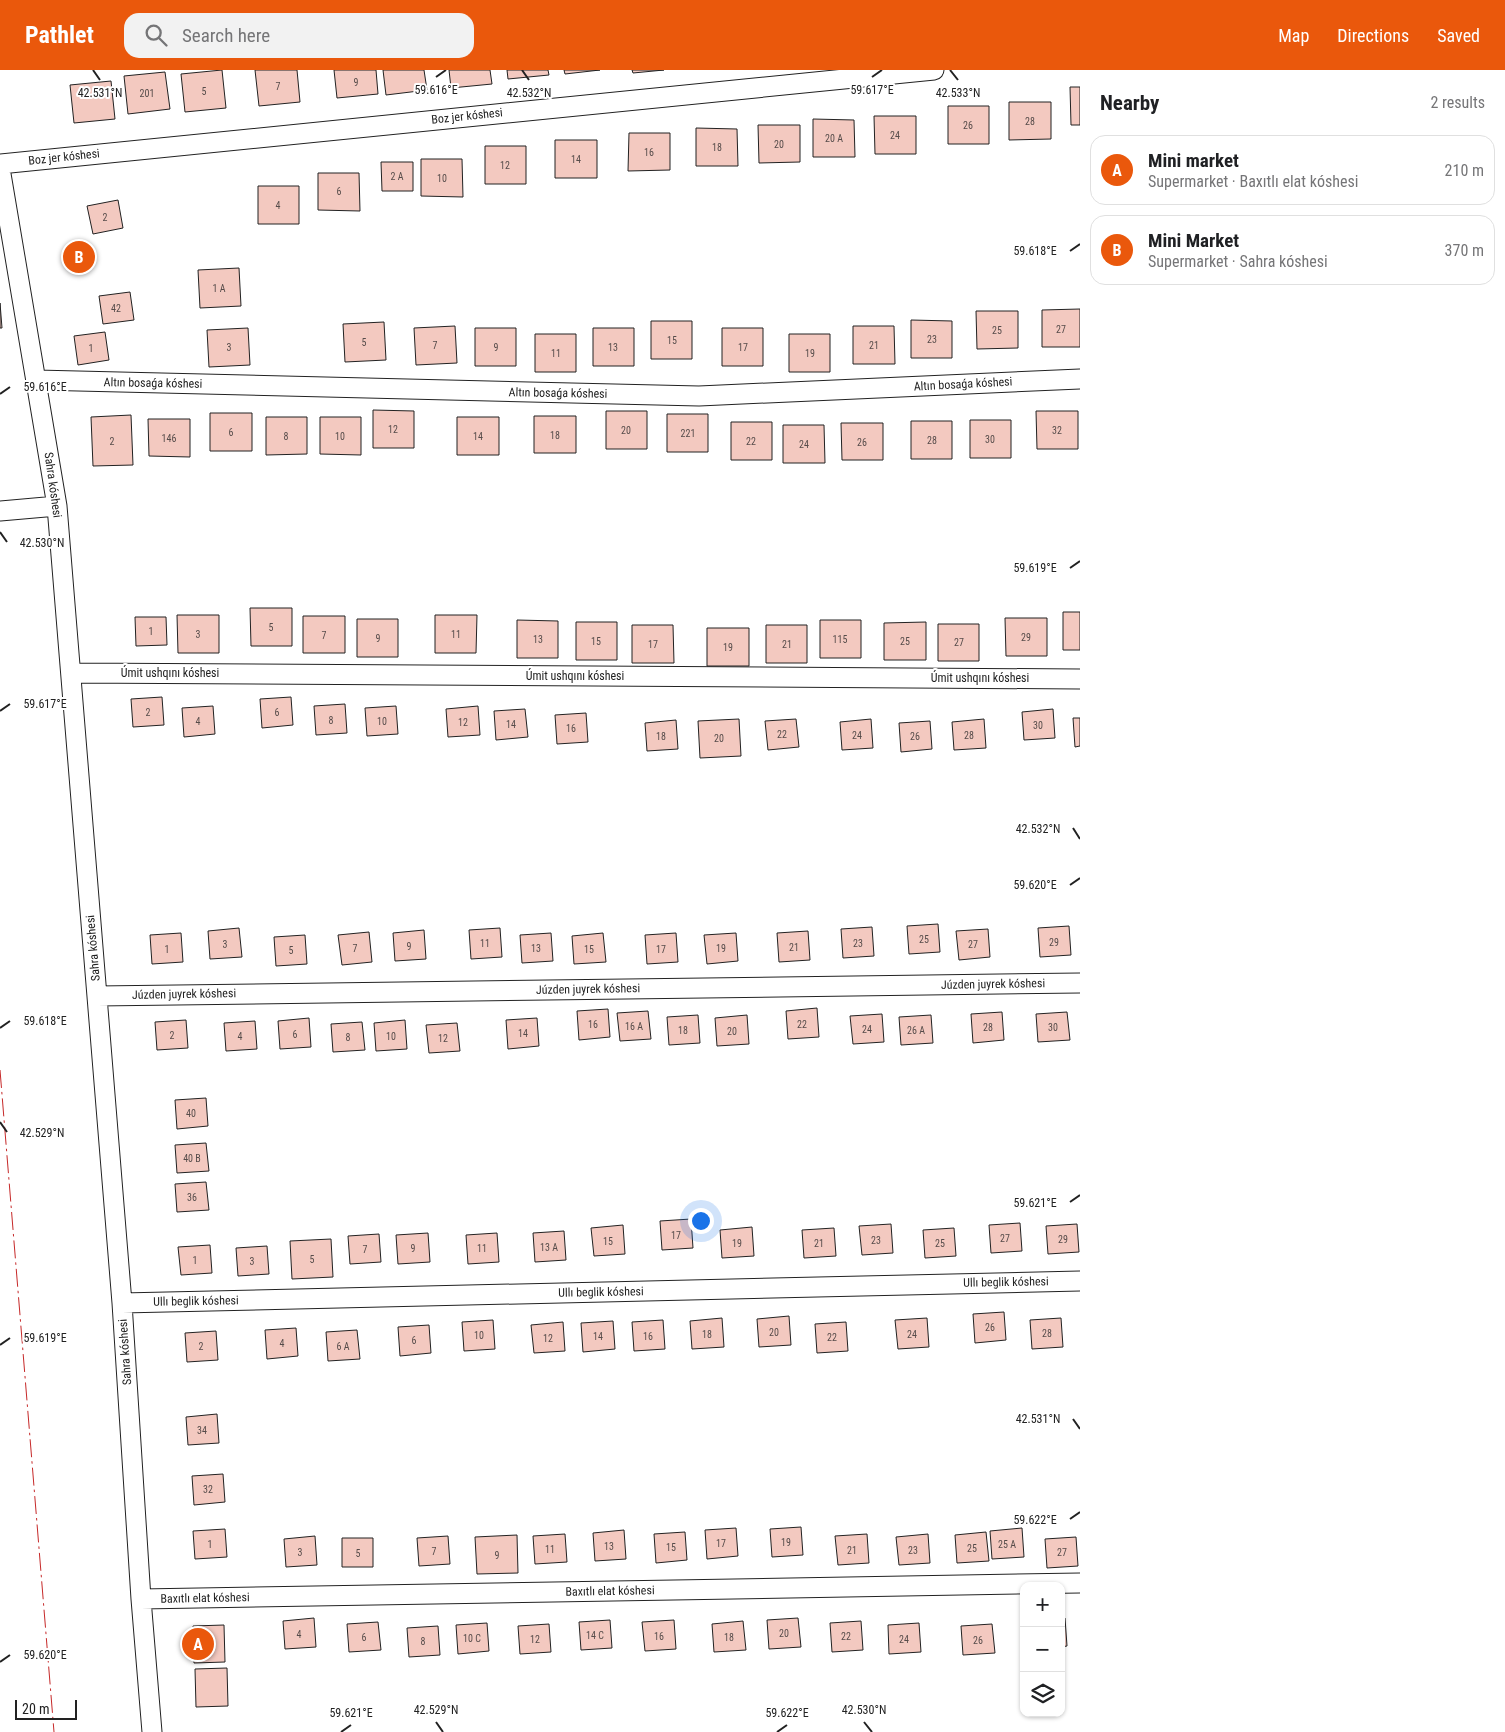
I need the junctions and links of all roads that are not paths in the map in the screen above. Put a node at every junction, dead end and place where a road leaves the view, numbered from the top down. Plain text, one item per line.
1 (934, 70) edge
2 (0, 164) edge
3 (0, 168) edge
4 (1080, 379) edge
5 (36, 380) junction
6 (57, 506) junction
7 (0, 511) edge
8 (71, 672) junction
9 (1080, 679) edge
10 (1080, 982) edge
11 (97, 996) junction
12 (1080, 1281) edge
13 (122, 1303) junction
14 (1080, 1583) edge
15 (141, 1599) junction
16 (152, 1732) edge

1 - 2 street, Boz jer kóshesi
3 - 5 street, Sahra kóshesi
4 - 5 street, Altın bosaǵa kóshesi
5 - 6 street, Sahra kóshesi
6 - 7 street
6 - 8 street, Sahra kóshesi
8 - 9 street, Úmit ushqını kóshesi
8 - 11 street, Sahra kóshesi
10 - 11 street, Júzden juyrek kóshesi
11 - 13 street, Sahra kóshesi
12 - 13 street, Ullı beglik kóshesi
13 - 15 street, Sahra kóshesi
14 - 15 street, Baxıtlı elat kóshesi
15 - 16 street, Sahra kóshesi

